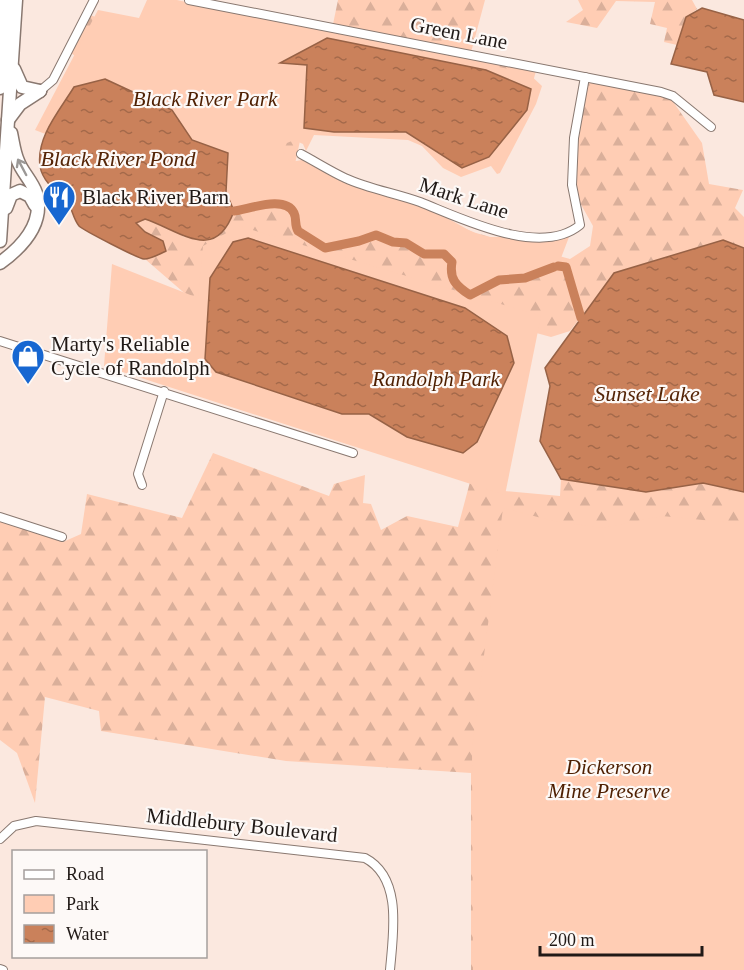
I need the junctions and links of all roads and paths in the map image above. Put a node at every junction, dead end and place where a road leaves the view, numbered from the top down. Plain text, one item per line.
1 (6, 0) edge
2 (16, 0) edge
3 (94, 0) edge
4 (189, 0) edge
5 (12, 62) junction
6 (585, 77) junction
7 (0, 88) edge
8 (40, 91) junction
9 (8, 120) junction
10 (711, 127) dead end
11 (301, 154) dead end
12 (36, 212) junction
13 (1, 228) edge
14 (0, 241) edge
15 (0, 263) edge
16 (0, 340) edge
17 (164, 391) junction
18 (353, 453) dead end
19 (142, 485) dead end
20 (0, 517) edge
21 (62, 537) dead end
22 (0, 838) edge
23 (390, 970) edge

1 - 7 highway
2 - 5 highway
3 - 8 street
4 - 6 street, Green Lane
5 - 8 highway
5 - 9 highway
6 - 10 street, Green Lane
6 - 11 street, Mark Lane
8 - 9 highway
12 -> 9 highway
9 - 13 highway
12 - 13 highway
12 - 15 highway
13 - 14 highway
16 - 17 street
17 - 18 street
17 - 19 street
20 - 21 street
22 - 23 street, Middlebury Boulevard

